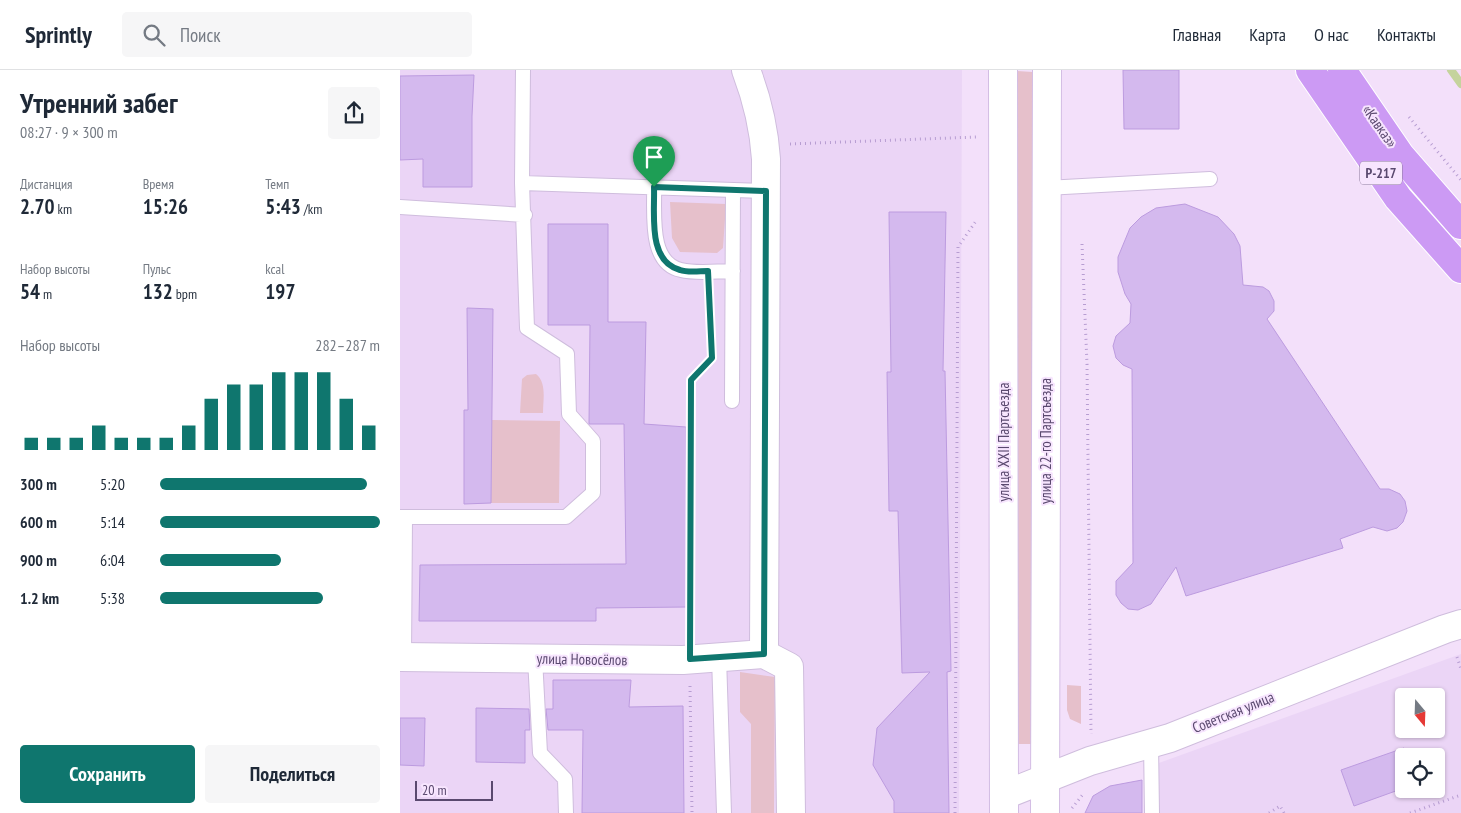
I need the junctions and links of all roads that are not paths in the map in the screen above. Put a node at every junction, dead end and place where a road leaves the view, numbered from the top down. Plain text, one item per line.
1 (523, 70) edge
2 (746, 70) edge
3 (1002, 70) edge
4 (1047, 70) edge
5 (1310, 70) edge
6 (1342, 70) edge
7 (1210, 179) dead end
8 (522, 183) junction
9 (654, 187) junction
10 (1046, 188) junction
11 (733, 190) junction
12 (766, 191) junction
13 (400, 207) edge
14 (525, 215) junction
15 (1461, 225) edge
16 (1461, 269) edge
17 (733, 271) junction
18 (732, 401) dead end
19 (402, 517) edge
20 (1461, 624) edge
21 (764, 654) junction
22 (402, 657) edge
23 (719, 657) junction
24 (535, 658) junction
25 (1152, 743) junction
26 (1044, 779) junction
27 (1004, 804) edge
28 (566, 813) edge
29 (724, 813) edge
30 (791, 813) edge
31 (1045, 813) edge
32 (1152, 813) edge

1 - 8 lane
2 - 12 street
3 - 27 street, улица XXII Партсъезда
4 - 10 street, улица 22-го Партсъезда
5 - 16 highway, Р-217
6 - 15 highway, «Кавказ» / Р-217
7 - 10 lane
8 - 9 lane
8 - 14 lane
9 - 11 lane
9 - 17 lane
10 - 26 street, улица 22-го Партсъезда
11 - 12 lane
11 - 17 lane
12 - 21 street
13 - 14 lane
14 - 19 lane
17 - 18 lane
19 - 22 lane
20 - 25 street, Советская улица
21 - 23 street, улица Новосёлов
21 - 30 street
22 - 24 street, улица Новосёлов
23 - 24 street, улица Новосёлов
23 - 29 lane
24 - 28 lane
25 - 26 street, Советская улица
25 - 32 lane
26 - 27 street, Советская улица
26 - 31 street, улица 22-го Партсъезда

